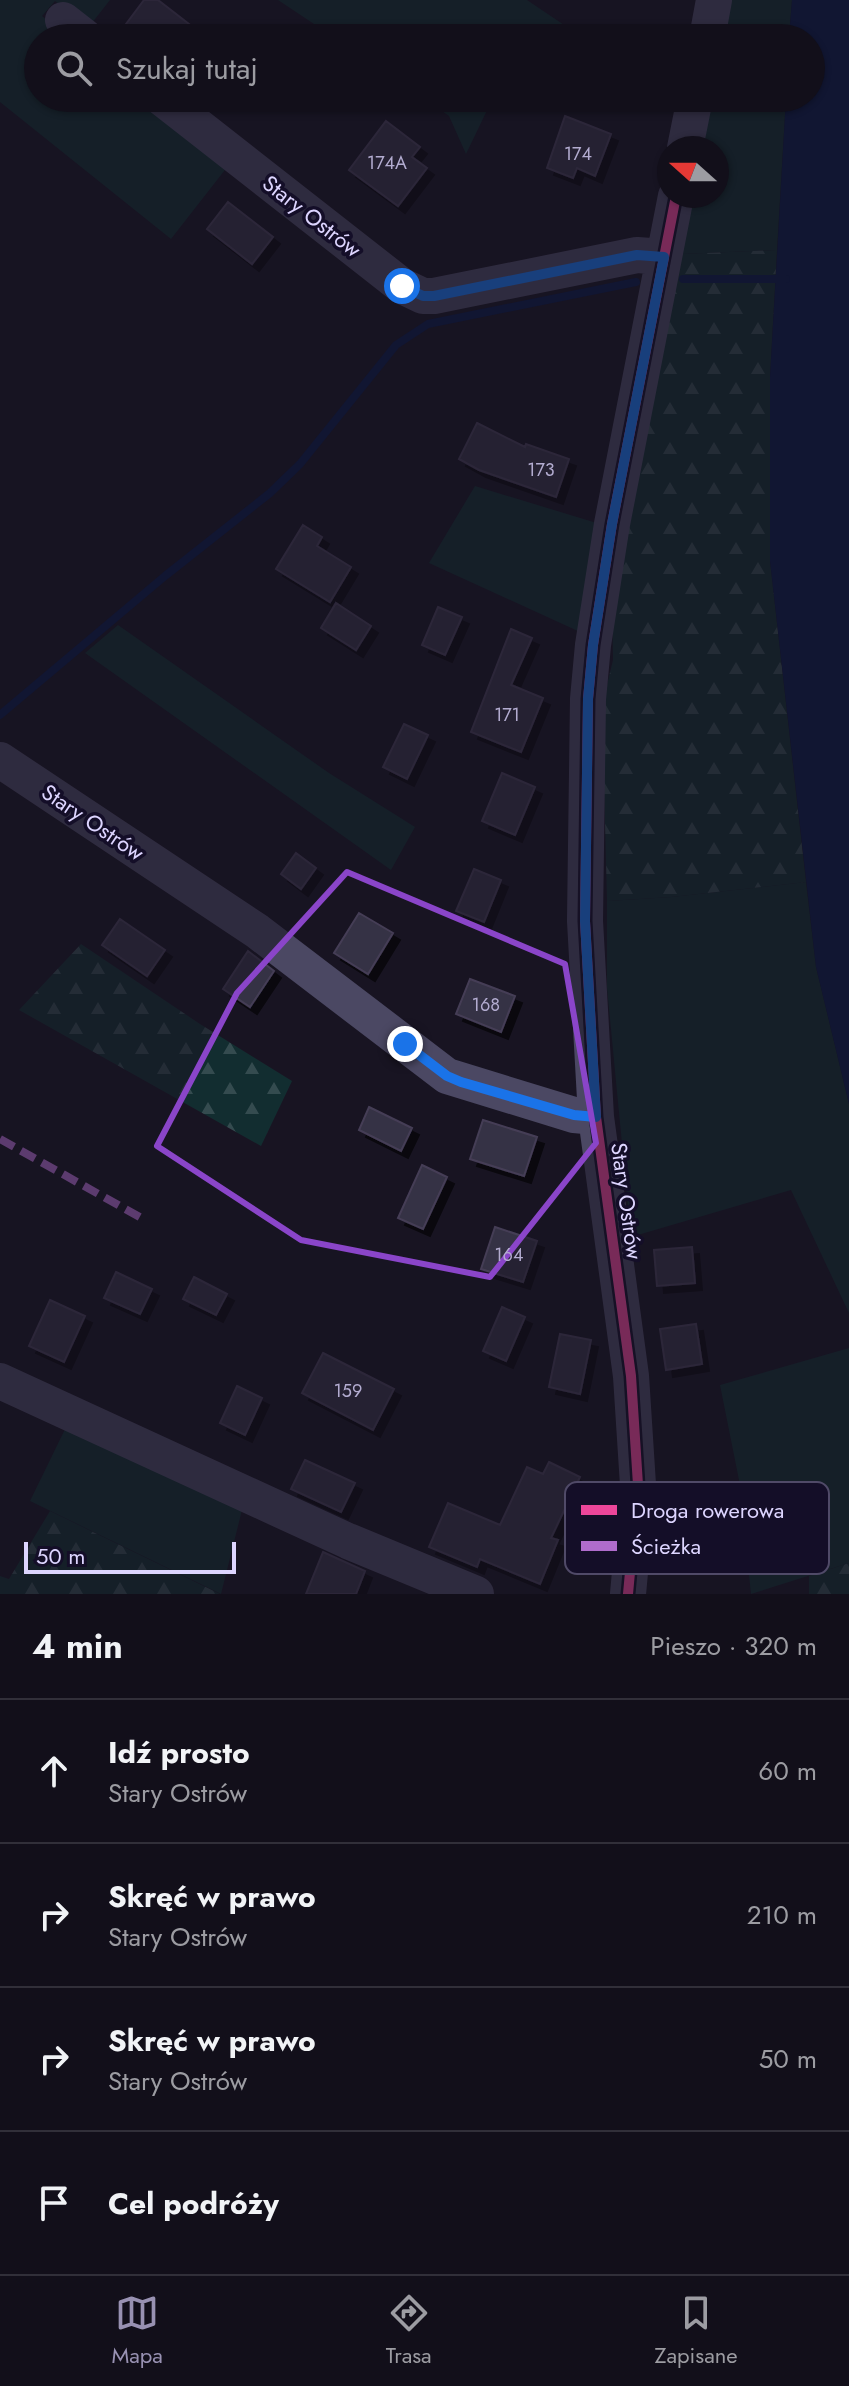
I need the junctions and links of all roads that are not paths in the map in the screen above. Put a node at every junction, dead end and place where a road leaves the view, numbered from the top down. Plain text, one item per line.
1 (714, 0) edge
2 (710, 24) edge
3 (180, 112) edge
4 (692, 112) edge
5 (687, 136) edge
6 (674, 208) edge
7 (664, 257) junction
8 (0, 760) edge
9 (596, 1117) junction
10 (0, 1381) edge
11 (638, 1482) edge
12 (630, 1574) edge
13 (476, 1594) edge
14 (628, 1594) edge

1 - 2 street
3 - 7 street, Stary Ostrów
4 - 5 street
6 - 7 street, Stary Ostrów
7 - 9 street, Stary Ostrów
8 - 9 street, Stary Ostrów
9 - 11 street, Stary Ostrów
10 - 13 street
12 - 14 street, Stary Ostrów

